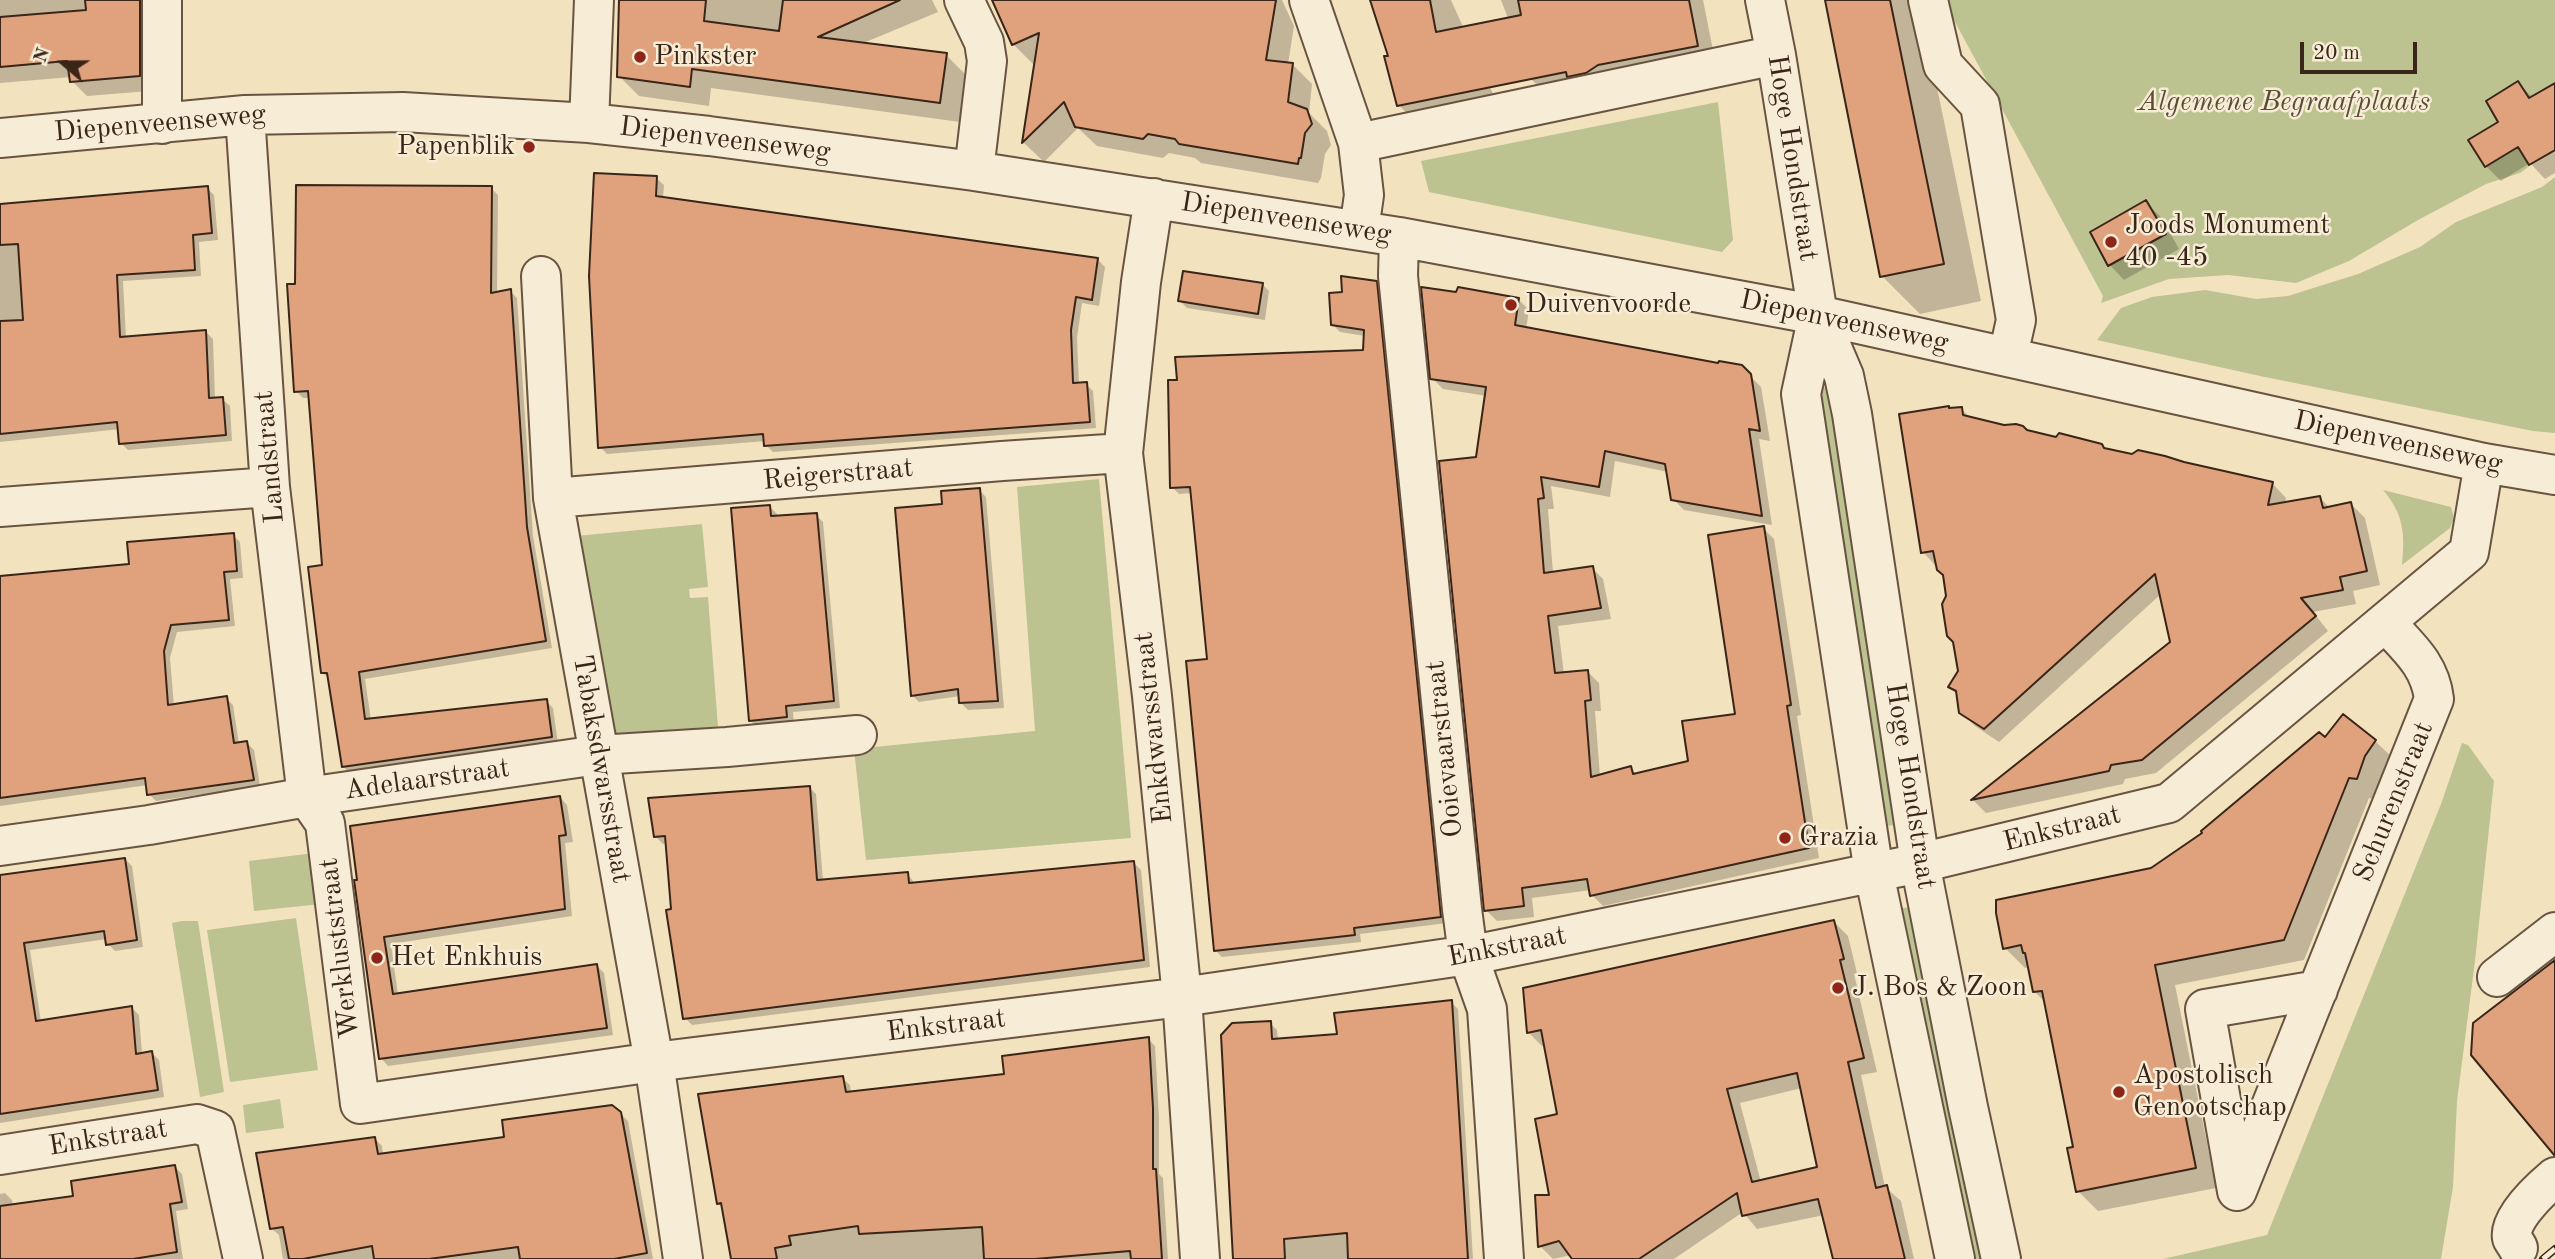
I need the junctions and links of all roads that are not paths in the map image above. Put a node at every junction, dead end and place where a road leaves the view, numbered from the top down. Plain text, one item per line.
1 (162, 0) edge
2 (594, 0) edge
3 (964, 0) edge
4 (1309, 0) edge
5 (1765, 0) edge
6 (1928, 0) edge
7 (1776, 55) junction
8 (245, 114) junction
9 (589, 123) junction
10 (162, 124) junction
11 (0, 138) edge
12 (1358, 143) junction
13 (974, 172) junction
14 (1154, 198) junction
15 (1359, 230) junction
16 (1399, 237) junction
17 (541, 276) dead end
18 (1818, 316) junction
19 (2008, 356) junction
20 (1124, 453) junction
21 (2484, 463) junction
22 (2555, 475) edge
23 (270, 487) junction
24 (553, 498) junction
25 (0, 507) edge
26 (2386, 623) junction
27 (858, 735) dead end
28 (597, 755) junction
29 (307, 797) junction
30 (0, 846) edge
31 (1920, 863) junction
32 (1874, 873) junction
33 (2555, 932) edge
34 (1468, 955) junction
35 (2497, 977) dead end
36 (2318, 990) junction
37 (1182, 997) junction
38 (654, 1062) junction
39 (360, 1104) joint
40 (0, 1155) edge
41 (2555, 1177) edge
42 (2518, 1248) dead end
43 (243, 1259) edge
44 (683, 1259) edge
45 (1200, 1259) edge
46 (1504, 1259) edge
47 (1955, 1259) edge
48 (2001, 1259) edge

1 - 10 street
2 - 9 street
3 - 13 street
4 - 12 street
5 - 7 street, Hoge Hondstraat
6 - 19 street
7 - 12 street
7 - 18 street, Hoge Hondstraat
8 - 9 street, Diepenveenseweg
8 - 10 street, Diepenveenseweg
8 - 23 street, Landstraat
9 - 13 street, Diepenveenseweg
10 - 11 street, Diepenveenseweg
12 - 15 street
13 - 14 street, Diepenveenseweg
14 - 15 street, Diepenveenseweg
14 - 20 street, Enkdwarsstraat
15 - 16 street, Diepenveenseweg
16 - 18 street, Diepenveenseweg
16 - 34 street, Ooievaarstraat
17 - 24 street, Tabaksdwarsstraat
18 - 19 street, Diepenveenseweg
18 - 31 street, Hoge Hondstraat
18 - 32 street, Hoge Hondstraat
19 - 21 street, Diepenveenseweg
20 - 24 street, Reigerstraat
20 - 37 street, Enkdwarsstraat
21 - 22 street, Diepenveenseweg
21 - 26 street, Enkstraat
23 - 25 street
23 - 29 street, Landstraat
24 - 28 street, Tabaksdwarsstraat
26 - 31 street, Enkstraat
26 - 36 street, Schurenstraat
27 - 28 street, Adelaarstraat
28 - 29 street, Adelaarstraat
28 - 38 street, Tabaksdwarsstraat
29 - 30 street, Adelaarstraat
29 - 39 street, Werkluststraat
31 - 32 street, Enkstraat
31 - 48 street, Hoge Hondstraat
32 - 34 street, Enkstraat
32 - 47 street, Hoge Hondstraat
33 - 35 street
34 - 37 street, Enkstraat
34 - 46 street, Ooievaarstraat
36 - 36 street, Schurenstraat
37 - 38 street, Enkstraat
37 - 45 street, Enkdwarsstraat
38 - 39 street, Enkstraat
38 - 44 street, Tabaksdwarsstraat
40 - 43 street, Enkstraat
41 - 42 street

